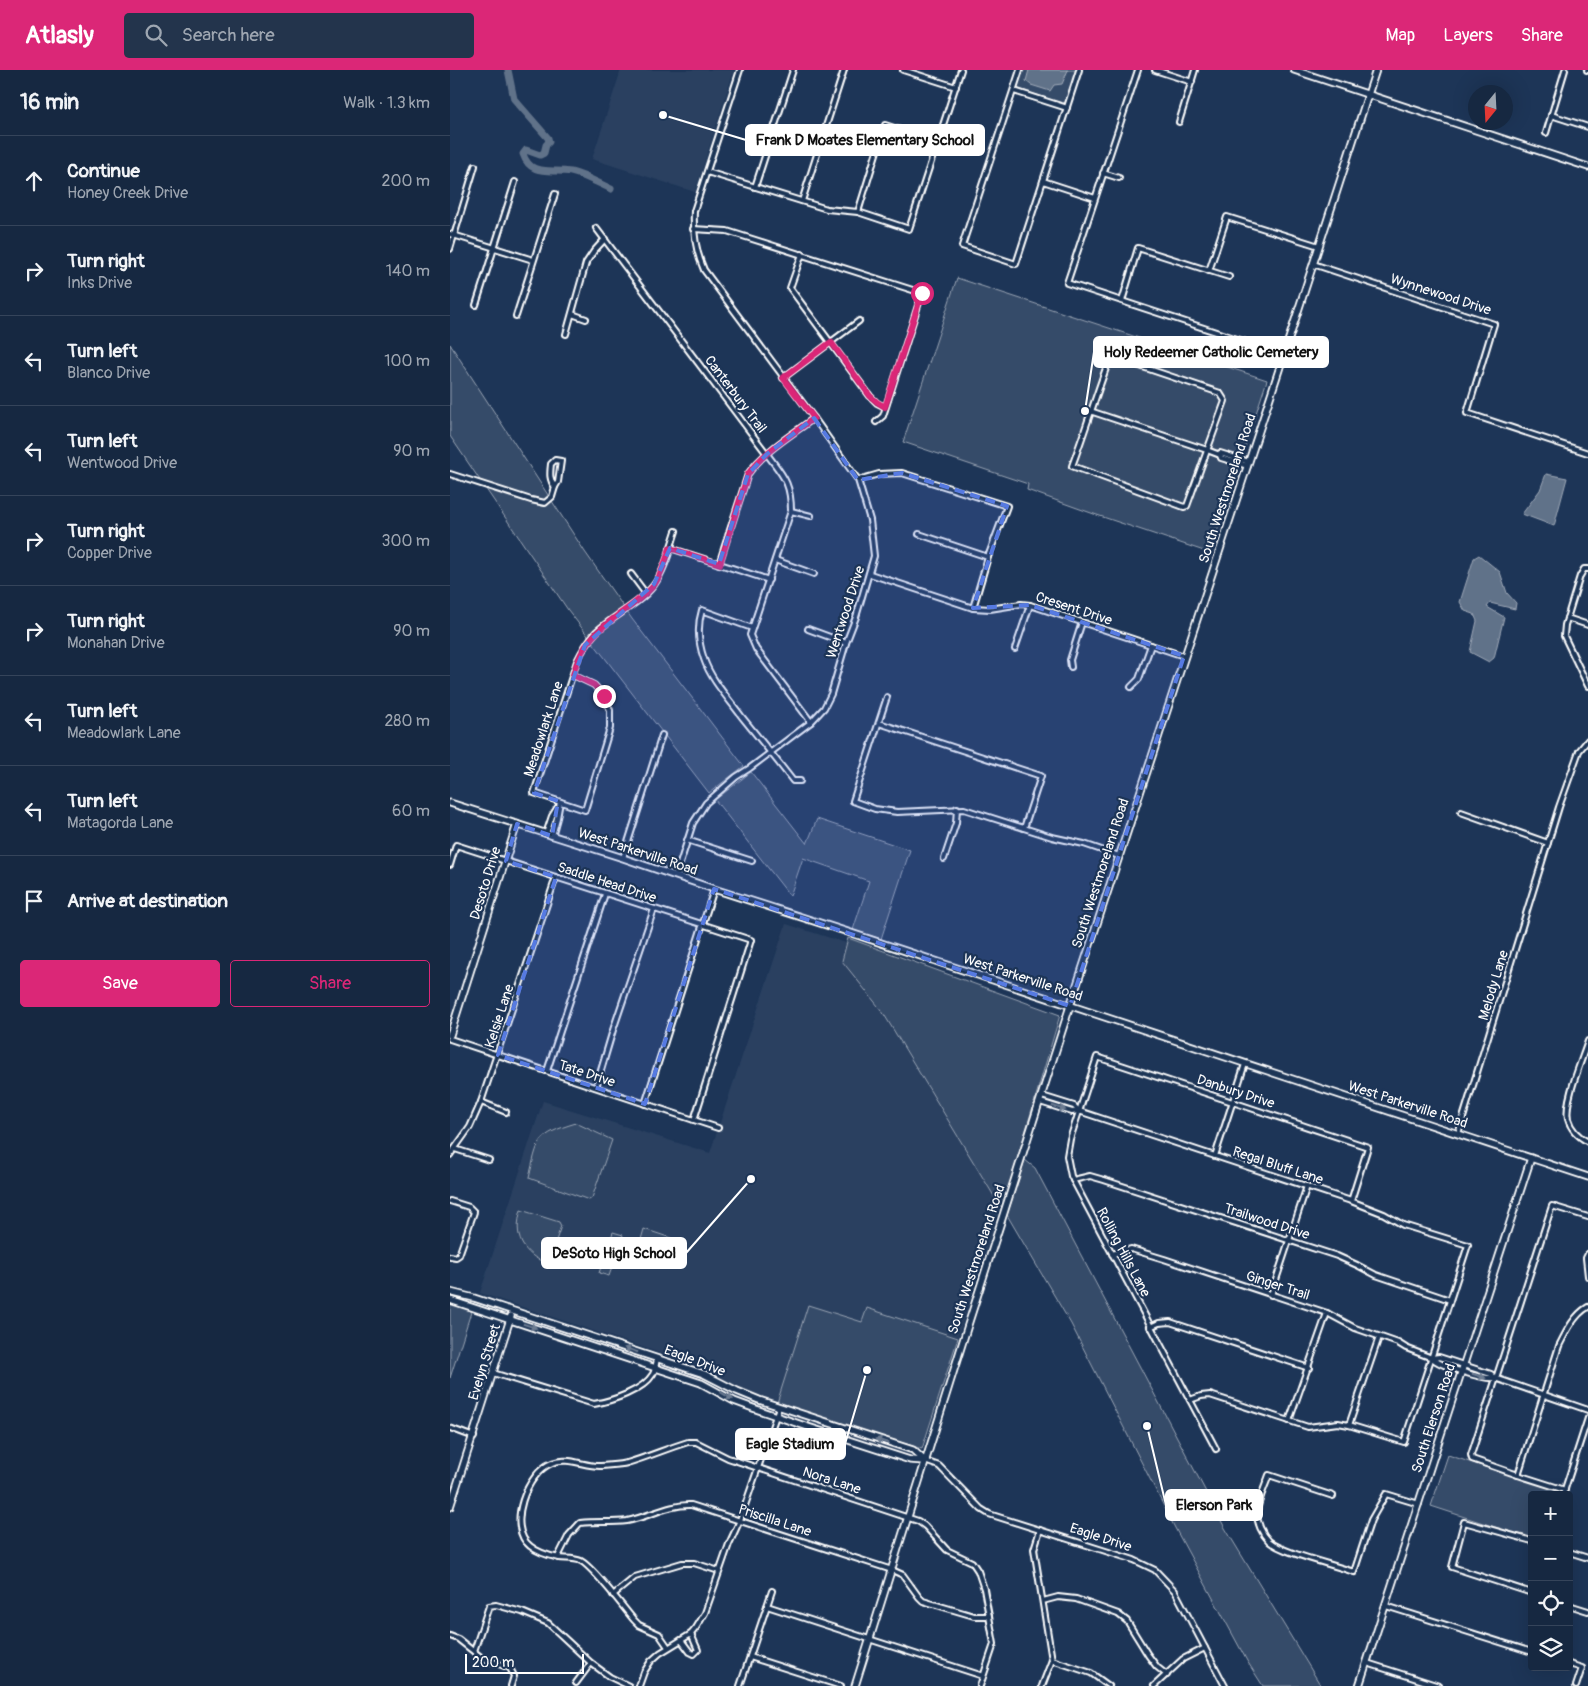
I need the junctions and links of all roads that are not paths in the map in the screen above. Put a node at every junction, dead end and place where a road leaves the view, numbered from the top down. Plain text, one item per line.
1 (740, 70) edge
2 (793, 70) edge
3 (844, 70) edge
4 (903, 70) edge
5 (961, 70) edge
6 (1020, 70) edge
7 (1079, 70) edge
8 (1138, 70) edge
9 (1155, 70) edge
10 (1195, 70) edge
11 (1294, 70) edge
12 (1376, 70) edge
13 (1564, 70) edge
14 (1373, 79) junction
15 (1192, 82) junction
16 (956, 87) junction
17 (1350, 88) junction
18 (1014, 91) junction
19 (1368, 94) junction
20 (1066, 108) junction
21 (1551, 115) junction
22 (1179, 122) dead end
23 (1588, 127) edge
24 (1546, 133) dead end
25 (938, 142) junction
26 (475, 166) dead end
27 (1588, 167) edge
28 (707, 172) junction
29 (1103, 173) junction
30 (1118, 178) dead end
31 (1043, 181) junction
32 (515, 182) dead end
33 (755, 187) junction
34 (555, 194) dead end
35 (1095, 198) junction
36 (802, 201) junction
37 (858, 212) junction
38 (596, 228) dead end
39 (693, 229) junction
40 (452, 234) edge
41 (605, 238) junction
42 (1319, 246) junction
43 (493, 247) junction
44 (450, 249) edge
45 (802, 254) junction
46 (533, 260) junction
47 (1313, 264) junction
48 (1209, 271) junction
49 (1229, 277) dead end
50 (1122, 301) junction
51 (476, 305) dead end
52 (572, 314) junction
53 (516, 316) dead end
54 (586, 319) dead end
55 (860, 321) dead end
56 (566, 334) dead end
57 (831, 342) junction
58 (1283, 354) junction
59 (783, 378) junction
60 (885, 407) junction
61 (1090, 411) junction
62 (814, 418) junction
63 (876, 422) dead end
64 (1207, 450) junction
65 (1588, 453) edge
66 (767, 454) junction
67 (1248, 464) junction
68 (450, 474) edge
69 (858, 480) junction
70 (555, 487) junction
71 (791, 510) junction
72 (811, 516) dead end
73 (676, 531) dead end
74 (919, 534) dead end
75 (670, 548) junction
76 (988, 557) junction
77 (775, 560) junction
78 (720, 564) junction
79 (1586, 569) edge
80 (632, 574) dead end
81 (814, 574) dead end
82 (870, 574) junction
83 (768, 580) junction
84 (646, 594) junction
85 (1030, 604) junction
86 (973, 608) junction
87 (1567, 618) junction
88 (1082, 622) junction
89 (1588, 625) edge
90 (752, 628) junction
91 (808, 629) dead end
92 (846, 643) junction
93 (1151, 645) junction
94 (1015, 649) dead end
95 (1184, 656) junction
96 (1071, 667) dead end
97 (573, 675) junction
98 (1588, 686) edge
99 (1131, 687) dead end
100 (887, 698) dead end
101 (811, 722) junction
102 (879, 723) junction
103 (662, 735) dead end
104 (1588, 740) edge
105 (771, 753) junction
106 (800, 781) dead end
107 (560, 802) junction
108 (450, 803) edge
109 (957, 808) junction
110 (1461, 812) dead end
111 (517, 824) junction
112 (1024, 828) junction
113 (549, 835) junction
114 (688, 840) junction
115 (1548, 843) junction
116 (1119, 856) junction
117 (624, 858) junction
118 (944, 859) dead end
119 (506, 860) junction
120 (752, 861) dead end
121 (450, 865) edge
122 (676, 876) junction
123 (556, 877) junction
124 (714, 889) junction
125 (605, 894) junction
126 (654, 909) junction
127 (703, 925) junction
128 (1070, 1006) junction
129 (450, 1035) edge
130 (450, 1039) edge
131 (1588, 1041) edge
132 (498, 1055) junction
133 (1097, 1056) joint
134 (1245, 1064) junction
135 (547, 1071) junction
136 (596, 1088) junction
137 (1041, 1099) junction
138 (481, 1102) junction
139 (1232, 1102) junction
140 (645, 1104) junction
141 (1079, 1111) junction
142 (506, 1112) dead end
143 (694, 1120) junction
144 (718, 1128) dead end
145 (1458, 1134) junction
146 (1588, 1142) edge
147 (455, 1149) junction
148 (450, 1155) edge
149 (1215, 1156) junction
150 (1530, 1158) junction
151 (489, 1160) dead end
152 (1588, 1177) edge
153 (1073, 1180) junction
154 (1307, 1186) junction
155 (450, 1201) edge
156 (1351, 1201) junction
157 (1588, 1217) edge
158 (1289, 1240) junction
159 (1112, 1254) junction
160 (1588, 1254) edge
161 (450, 1256) edge
162 (1588, 1276) edge
163 (450, 1292) edge
164 (1271, 1295) junction
165 (471, 1297) junction
166 (450, 1300) edge
167 (1450, 1300) junction
168 (468, 1306) junction
169 (1588, 1308) edge
170 (513, 1311) junction
171 (1327, 1313) junction
172 (510, 1320) junction
173 (1150, 1326) junction
174 (582, 1334) junction
175 (1379, 1337) junction
176 (579, 1342) junction
177 (1432, 1358) junction
178 (657, 1359) junction
179 (655, 1367) junction
180 (1309, 1368) junction
181 (1462, 1368) junction
182 (493, 1374) junction
183 (1495, 1378) junction
184 (1544, 1394) junction
185 (1190, 1400) junction
186 (779, 1407) junction
187 (1588, 1410) edge
188 (776, 1416) junction
189 (1588, 1418) edge
190 (1289, 1421) junction
191 (1349, 1425) junction
192 (450, 1428) edge
193 (474, 1437) junction
194 (1216, 1448) dead end
195 (925, 1461) junction
196 (757, 1468) junction
197 (1518, 1475) junction
198 (1561, 1491) edge
199 (1564, 1491) edge
200 (1333, 1496) dead end
201 (1419, 1504) junction
202 (450, 1507) edge
203 (909, 1517) junction
204 (740, 1520) junction
205 (1040, 1530) junction
206 (1528, 1540) edge
207 (1573, 1553) edge
208 (558, 1558) junction
209 (1588, 1558) edge
210 (892, 1570) junction
211 (719, 1571) junction
212 (772, 1591) dead end
213 (1528, 1592) edge
214 (613, 1595) junction
215 (1043, 1601) junction
216 (767, 1606) junction
217 (1386, 1606) junction
218 (1573, 1606) edge
219 (1588, 1611) edge
220 (989, 1616) junction
221 (690, 1634) junction
222 (450, 1636) edge
223 (870, 1639) junction
224 (681, 1640) junction
225 (668, 1648) junction
226 (1204, 1648) junction
227 (474, 1651) junction
228 (1528, 1651) edge
229 (750, 1657) junction
230 (1052, 1660) junction
231 (1367, 1663) junction
232 (591, 1664) junction
233 (1573, 1665) edge
234 (1167, 1675) junction
235 (984, 1676) junction
236 (576, 1684) dead end
237 (511, 1686) edge
238 (629, 1686) edge
239 (639, 1686) edge
240 (740, 1686) edge
241 (841, 1686) edge
242 (855, 1686) edge
243 (980, 1686) edge
244 (1042, 1686) edge
245 (1109, 1686) edge
246 (1154, 1686) edge
247 (1225, 1686) edge
248 (1359, 1686) edge
249 (1439, 1686) edge
250 (1576, 1686) edge

1 - 28 street, Wentwood Drive
2 - 33 street
3 - 36 street
4 - 16 street
5 - 16 street
6 - 18 street
7 - 20 street
8 - 29 street
9 - 15 street
10 - 15 street
11 - 17 street
12 - 14 street, South Westmoreland Road
13 - 21 street
14 - 17 street
14 - 19 street, South Westmoreland Road
15 - 22 street
16 - 25 street
17 - 19 street
18 - 20 street
18 - 31 street
19 - 27 street
19 - 42 street, South Westmoreland Road
20 - 31 street
21 - 23 street
21 - 24 street
25 - 37 street
25 - 37 street
26 - 40 street
28 - 33 street
28 - 39 street, Wentwood Drive
29 - 30 street
29 - 35 street
31 - 35 street
32 - 43 street
33 - 36 street
34 - 46 street
35 - 50 street
36 - 37 street
38 - 41 street, Canterbury Trail
39 - 45 street
39 - 59 street, Wentwood Drive
40 - 43 street
40 - 44 street
41 - 52 street
41 - 66 street, Canterbury Trail
42 - 47 street, South Westmoreland Road
42 - 48 street
43 - 46 street
43 - 51 street
45 - 57 street
45 - 60 street
46 - 53 street
47 - 58 street, South Westmoreland Road
47 - 65 street, Wynnewood Drive
48 - 49 street
48 - 50 street
50 - 58 street
52 - 54 street
52 - 56 street
55 - 57 street
57 - 59 street
57 - 60 street
58 - 67 street, South Westmoreland Road
59 - 62 street, Wentwood Drive
60 - 63 street
61 - 64 street
61 - 64 street
61 - 64 street
62 - 66 street
62 - 69 street, Wentwood Drive
64 - 67 street
66 - 71 street, Canterbury Trail
66 - 78 street
67 - 95 street, South Westmoreland Road
68 - 70 street
69 - 76 street
69 - 82 street, Wentwood Drive
70 - 70 street
71 - 72 street
71 - 77 street, Canterbury Trail
73 - 75 street, Meadowlark Lane
74 - 76 street
75 - 78 street
75 - 84 street, Meadowlark Lane
76 - 86 street
77 - 81 street
77 - 83 street, Canterbury Trail
78 - 83 street
79 - 87 street
80 - 84 street
82 - 86 street, Cresent Drive
82 - 92 street, Wentwood Drive
83 - 90 street, Canterbury Trail
84 - 97 street, Meadowlark Lane
85 - 86 street, Cresent Drive
85 - 88 street, Cresent Drive
85 - 94 street
87 - 89 street
87 - 98 street
88 - 93 street, Cresent Drive
88 - 96 street
90 - 101 street
90 - 105 street
91 - 92 street
92 - 101 street, Wentwood Drive
93 - 95 street, Cresent Drive
93 - 99 street
95 - 116 street, South Westmoreland Road
97 - 107 street, Meadowlark Lane
97 - 107 street
100 - 102 street
101 - 105 street, Wentwood Drive
102 - 109 street
102 - 112 street
103 - 117 street
104 - 115 street, Melody Lane
105 - 106 street
105 - 114 street, Wentwood Drive
107 - 113 street
108 - 111 street, West Parkerville Road
109 - 112 street
109 - 118 street
110 - 115 street
111 - 113 street, West Parkerville Road
111 - 119 street, Desoto Drive
112 - 116 street
113 - 117 street, West Parkerville Road
114 - 120 street
114 - 122 street, Wentwood Drive
115 - 145 street, Melody Lane
116 - 128 street, South Westmoreland Road
117 - 122 street, West Parkerville Road
119 - 121 street, Saddle Head Drive
119 - 123 street, Saddle Head Drive
119 - 129 street, Desoto Drive
122 - 124 street, West Parkerville Road
123 - 125 street, Saddle Head Drive
123 - 132 street, Kelsie Lane
124 - 127 street
124 - 128 street, West Parkerville Road
125 - 126 street, Saddle Head Drive
125 - 135 street
126 - 127 street, Saddle Head Drive
126 - 136 street
127 - 140 street
127 - 143 street, Saddle Head Drive
128 - 134 street, West Parkerville Road
128 - 137 street, South Westmoreland Road
130 - 132 street, Tate Drive
131 - 146 street
132 - 135 street, Tate Drive
132 - 138 street, Kelsie Lane
133 - 139 street, Danbury Drive
133 - 141 street, Rolling Hills Lane
134 - 139 street
134 - 145 street, West Parkerville Road
135 - 136 street, Tate Drive
136 - 140 street, Tate Drive
137 - 141 street, Regal Bluff Lane
137 - 195 street, South Westmoreland Road
138 - 142 street
138 - 147 street, Kelsie Lane
139 - 149 street
139 - 156 street, Danbury Drive
140 - 143 street, Tate Drive
141 - 149 street, Regal Bluff Lane
141 - 153 street, Rolling Hills Lane
143 - 144 street, Tate Drive
145 - 150 street, West Parkerville Road
147 - 148 street, Kelsie Lane
147 - 151 street
149 - 154 street, Regal Bluff Lane
150 - 152 street, West Parkerville Road
150 - 181 street, South Elerson Road
153 - 158 street, Trailwood Drive
153 - 159 street, Rolling Hills Lane
154 - 156 street, Regal Bluff Lane
154 - 158 street
155 - 161 street
156 - 167 street, Regal Bluff Lane
157 - 183 street
158 - 164 street
158 - 167 street, Trailwood Drive
159 - 164 street, Ginger Trail
159 - 173 street, Rolling Hills Lane
160 - 162 street
163 - 165 street, Eagle Drive
164 - 171 street, Ginger Trail
165 - 168 street
165 - 170 street, Eagle Drive
166 - 168 street, Eagle Drive
167 - 177 street
168 - 172 street, Eagle Drive
169 - 184 street
170 - 172 street, Evelyn Street
170 - 174 street, Eagle Drive
171 - 175 street, Ginger Trail
171 - 180 street
172 -> 176 street, Eagle Drive
172 - 182 street, Evelyn Street
173 - 180 street
173 - 185 street, Rolling Hills Lane
174 - 176 street
178 -> 174 street, Eagle Drive
175 - 177 street, Ginger Trail
175 - 191 street
176 - 179 street, Eagle Drive
177 - 181 street, Ginger Trail
177 - 191 street
178 - 179 street
178 - 186 street, Eagle Drive
179 - 182 street
179 -> 188 street, Eagle Drive
180 - 190 street
181 - 183 street, Ginger Trail
181 - 201 street, South Elerson Road
182 - 193 street, Evelyn Street
183 - 184 street, Ginger Trail
183 - 197 street
184 - 187 street, Ginger Trail
184 - 197 street
185 - 190 street
185 - 194 street, Rolling Hills Lane
186 - 188 street
195 -> 186 street, Eagle Drive
188 - 195 street, Eagle Drive
188 - 196 street
189 - 199 street
190 - 191 street
192 - 193 street
193 - 202 street, Evelyn Street
195 - 203 street, South Westmoreland Road
195 - 205 street, Eagle Drive
196 - 203 street, Nora Lane
196 - 204 street
196 - 208 street, Nora Lane
197 - 198 street
200 - 201 street
201 - 217 street, South Elerson Road
203 - 210 street, South Westmoreland Road
203 - 220 street, Nora Lane
204 - 208 street, Priscilla Lane
204 - 210 street, Priscilla Lane
204 - 211 street
205 - 215 street
205 - 226 street, Eagle Drive
206 - 213 street
207 - 209 street
208 - 214 street
210 - 220 street, Priscilla Lane
210 - 223 street, South Westmoreland Road
211 - 214 street
211 - 221 street
212 - 216 street
214 - 225 street
215 - 230 street
215 - 234 street
216 - 223 street
216 - 229 street
217 - 228 street
217 - 231 street, South Elerson Road
218 - 219 street
220 - 235 street, Nora Lane
221 - 224 street
221 - 224 street
222 - 227 street
223 - 235 street
223 - 242 street, South Westmoreland Road
224 - 225 street
225 - 239 street
226 - 234 street
226 - 247 street, Eagle Drive
227 - 232 street
227 - 237 street
229 - 240 street
229 - 241 street
230 - 244 street
230 - 245 street
231 - 248 street, South Elerson Road
231 - 249 street
232 - 236 street
232 - 238 street
233 - 250 street
234 - 246 street
235 - 243 street, Nora Lane

